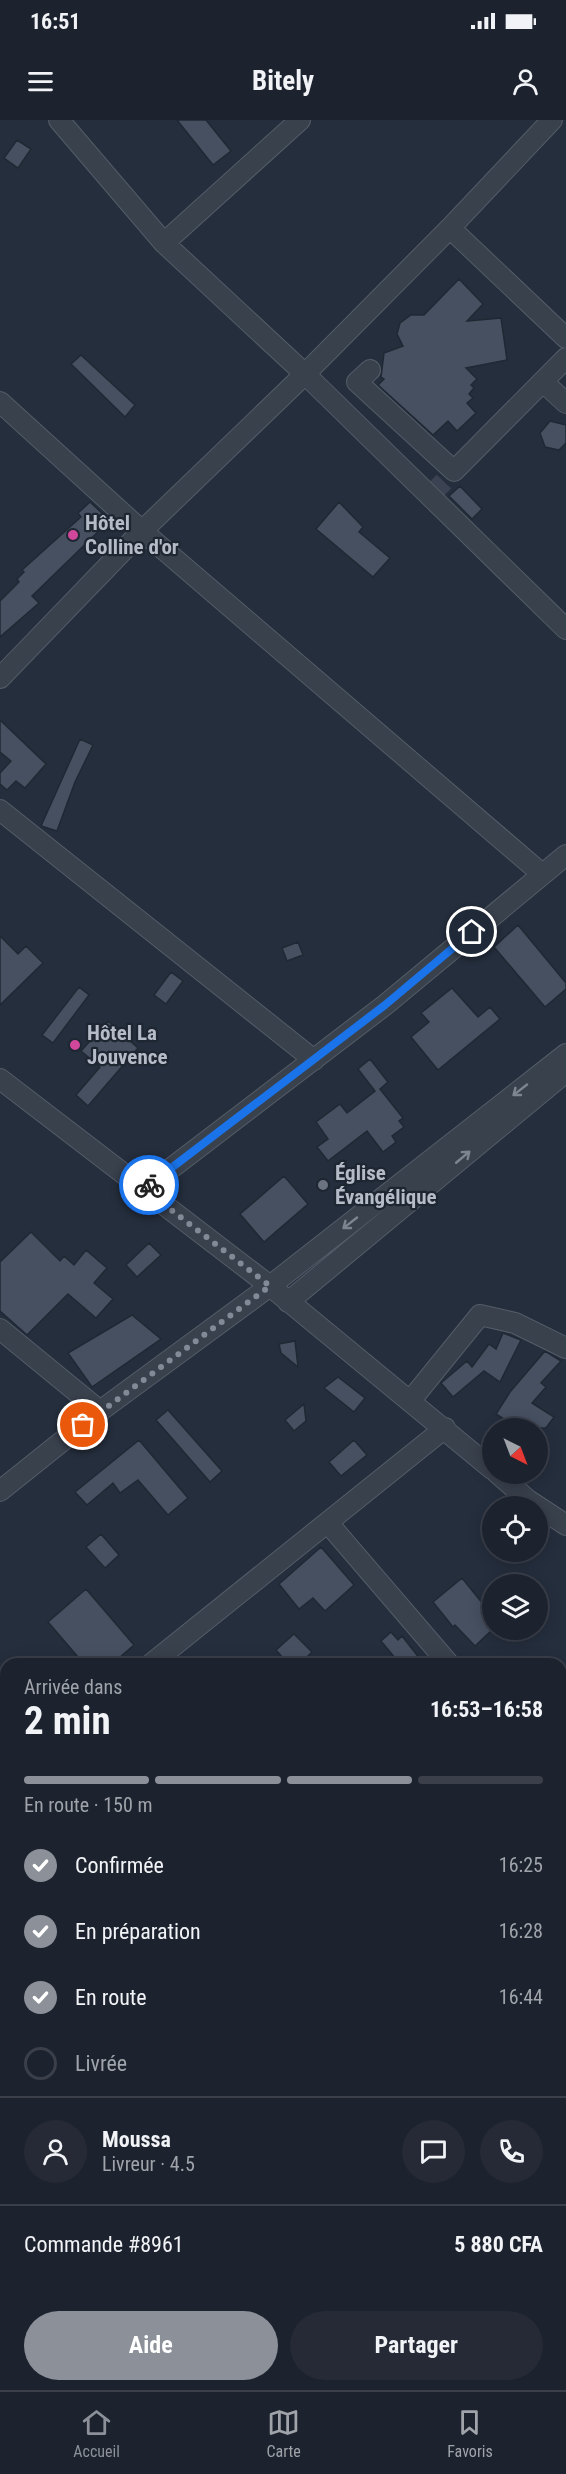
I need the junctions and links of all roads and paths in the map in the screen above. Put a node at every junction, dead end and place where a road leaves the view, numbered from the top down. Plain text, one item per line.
1 (59, 120) edge
2 (300, 120) edge
3 (552, 120) edge
4 (450, 228) junction
5 (164, 243) junction
6 (566, 338) edge
7 (566, 358) edge
8 (370, 370) dead end
9 (305, 374) junction
10 (543, 382) junction
11 (0, 402) edge
12 (566, 403) edge
13 (142, 531) junction
14 (566, 629) edge
15 (0, 678) edge
16 (0, 810) edge
17 (566, 855) edge
18 (542, 874) junction
19 (566, 1054) edge
20 (314, 1060) junction
21 (566, 1072) edge
22 (0, 1079) edge
23 (144, 1189) junction
24 (270, 1286) junction
25 (288, 1302) junction
26 (0, 1329) edge
27 (566, 1348) edge
28 (411, 1400) junction
29 (100, 1411) junction
30 (445, 1428) junction
31 (482, 1460) edge
32 (510, 1484) edge
33 (0, 1491) edge
34 (328, 1523) junction
35 (566, 1525) edge
36 (159, 1658) edge
37 (444, 1658) edge

1 - 5 street
2 - 5 street
3 - 4 street
4 - 6 street
4 - 9 street
5 - 9 street
7 - 10 street
8 - 10 street
9 - 13 street
9 - 14 street
10 - 12 street
11 - 13 street
13 - 15 street
13 - 18 street
16 - 20 street
17 - 18 street
18 - 20 street
19 -> 24 street
20 - 23 street
25 -> 21 street
22 - 23 street
23 - 24 street
24 - 25 street
24 - 29 street
25 - 28 street
26 - 29 street
27 - 28 street
28 - 30 street
29 - 33 street
30 - 31 street
30 - 34 street
32 - 35 street
34 - 36 street
34 - 37 street

